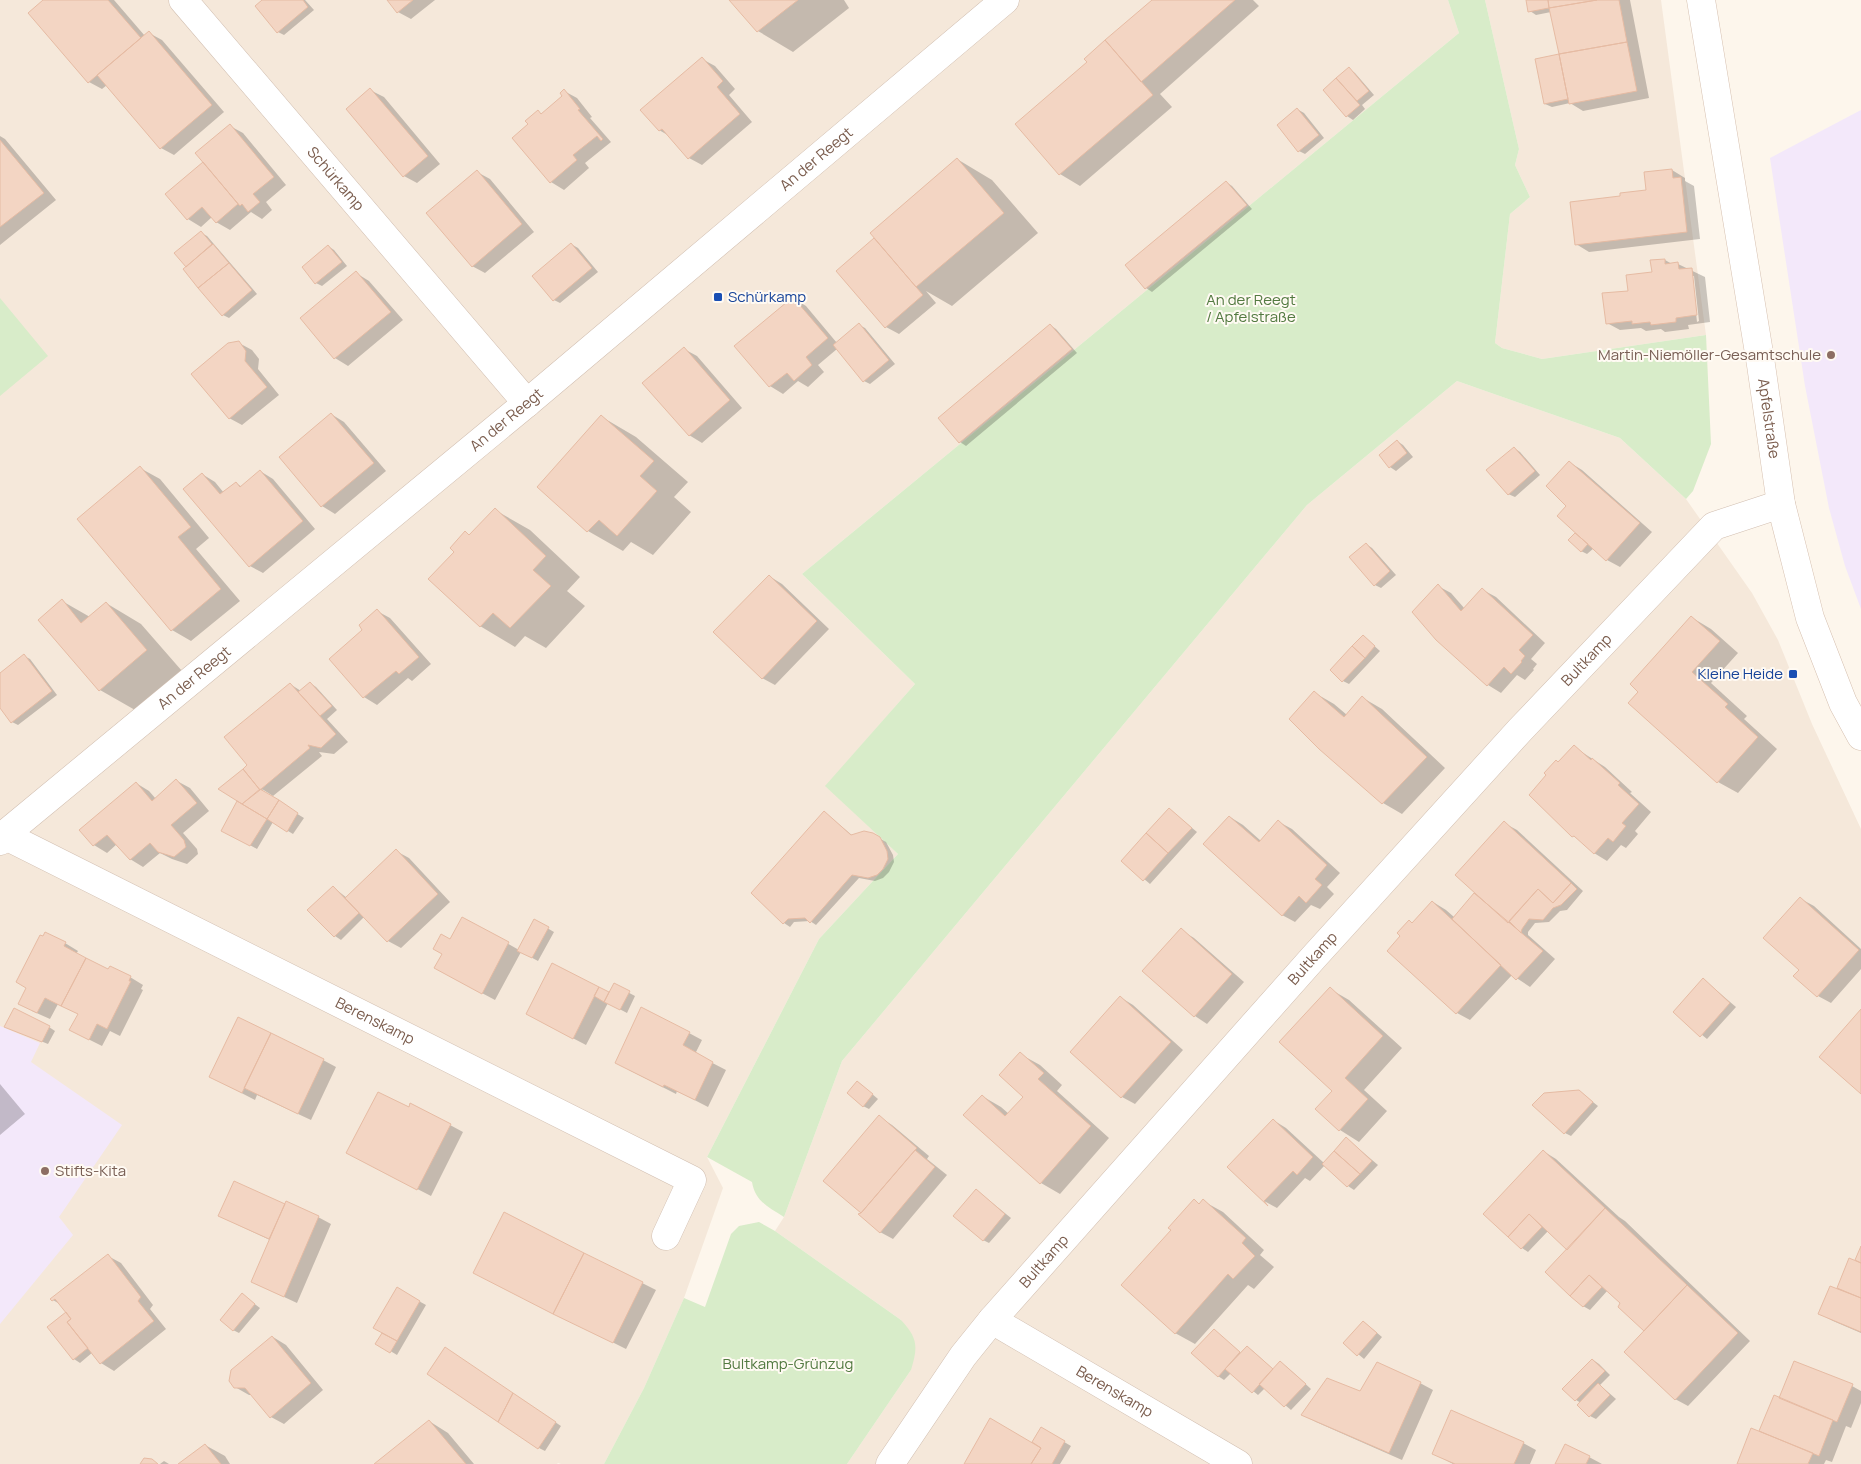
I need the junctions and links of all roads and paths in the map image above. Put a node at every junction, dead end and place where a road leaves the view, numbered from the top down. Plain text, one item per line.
1 (183, 0) edge
2 (1005, 0) edge
3 (1701, 0) edge
4 (527, 403) junction
5 (1780, 504) junction
6 (1861, 736) edge
7 (1, 838) edge
8 (666, 1236) dead end
9 (992, 1320) junction
10 (890, 1464) edge
11 (1238, 1464) edge

1 - 4 street, Schürkamp
2 - 4 street, An der Reegt
3 - 5 street, Apfelstraße
4 - 7 street, An der Reegt
5 - 6 street, Apfelstraße
5 - 9 street, Bultkamp
7 - 8 street, Berenskamp
9 - 10 street, Bultkamp
9 - 11 street, Berenskamp

